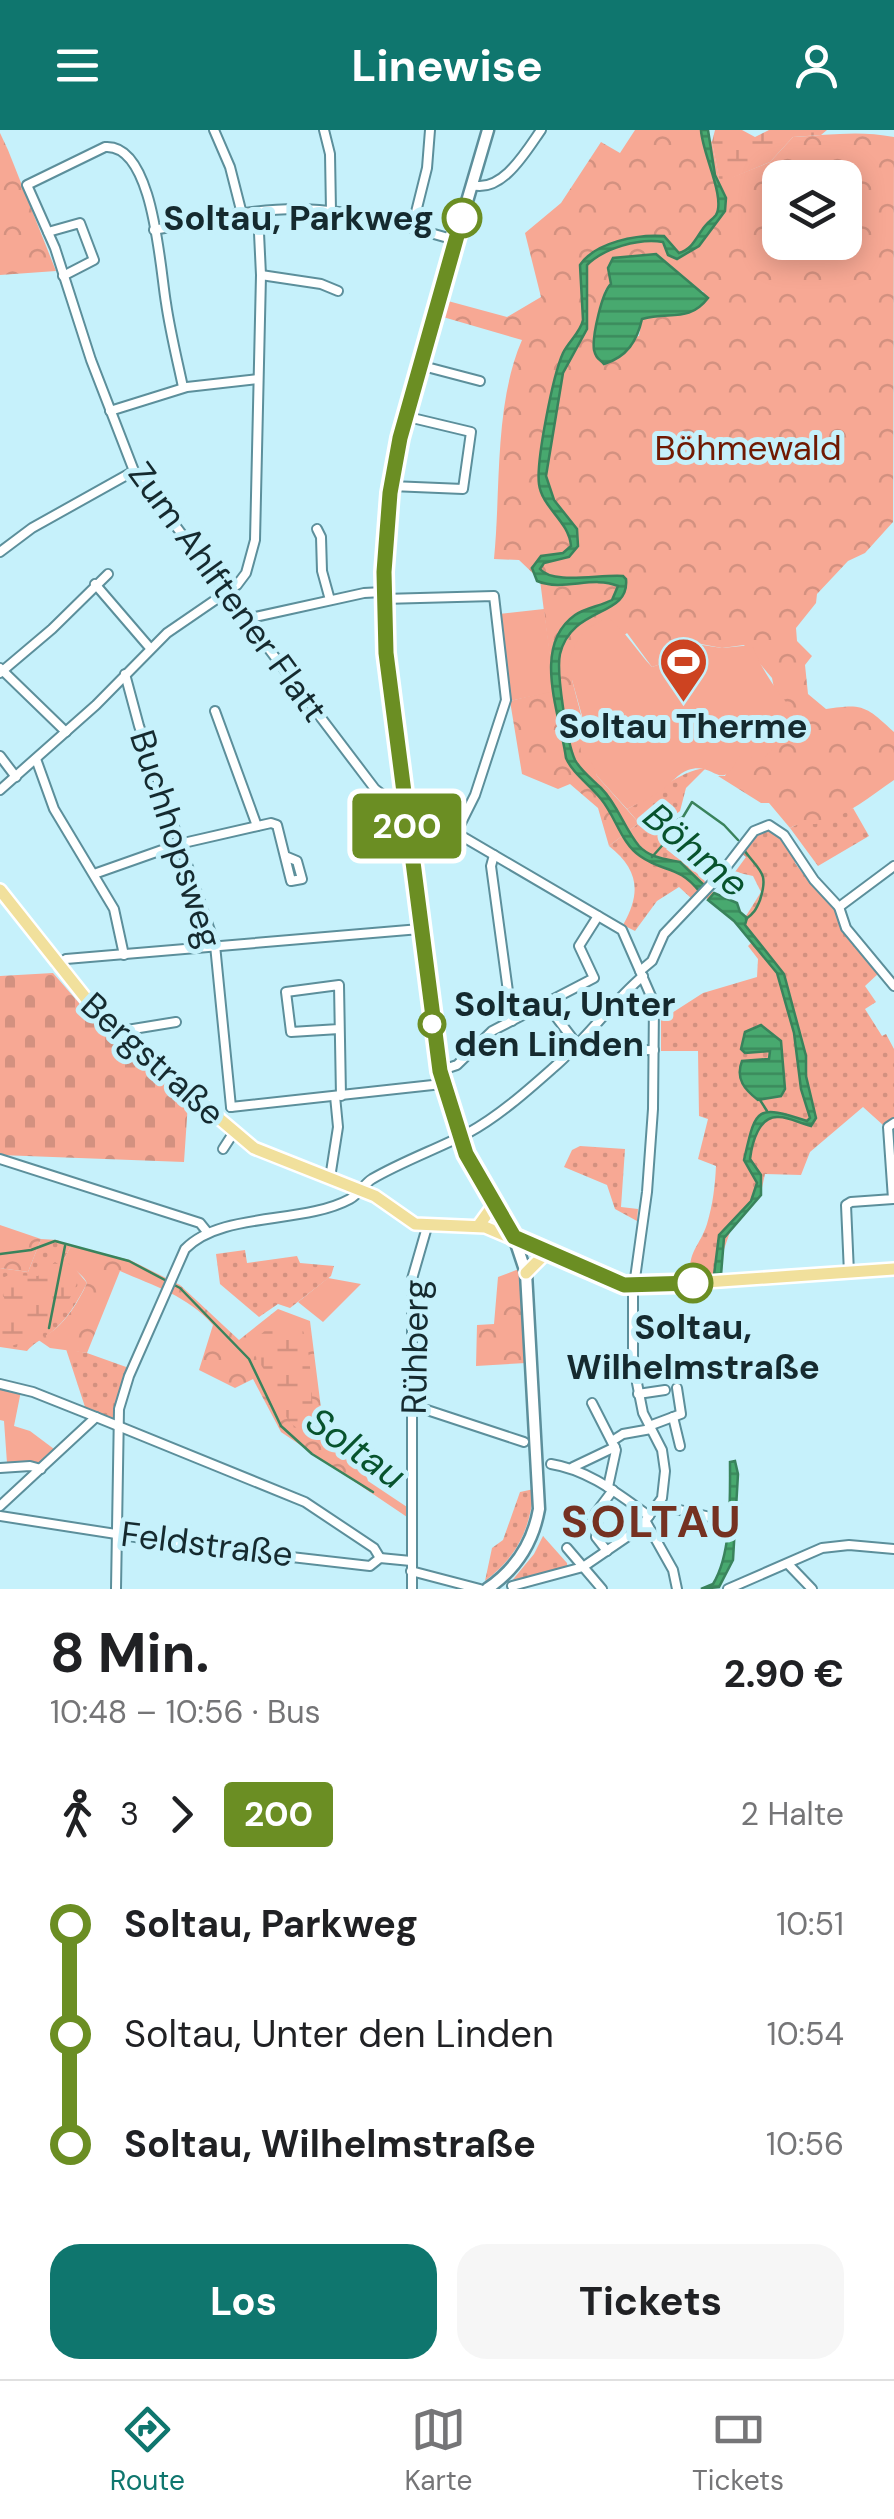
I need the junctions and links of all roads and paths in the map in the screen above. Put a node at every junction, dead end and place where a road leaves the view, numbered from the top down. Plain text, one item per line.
1 (214, 130) edge
2 (324, 130) edge
3 (430, 130) edge
4 (488, 130) edge
5 (540, 130) edge
6 (472, 185) junction
7 (331, 211) junction
8 (258, 212) junction
9 (242, 214) junction
10 (412, 228) junction
11 (154, 230) junction
12 (48, 232) junction
13 (456, 240) junction
14 (260, 275) junction
15 (64, 276) junction
16 (338, 290) dead end
17 (419, 366) junction
18 (258, 379) junction
19 (480, 381) dead end
20 (183, 388) junction
21 (110, 411) junction
22 (404, 416) junction
23 (134, 471) junction
24 (391, 486) junction
25 (316, 529) dead end
26 (0, 552) edge
27 (108, 574) dead end
28 (94, 584) junction
29 (227, 592) junction
30 (384, 596) junction
31 (330, 600) junction
32 (246, 620) junction
33 (150, 648) junction
34 (1, 671) edge
35 (124, 674) junction
36 (214, 711) dead end
37 (66, 732) junction
38 (0, 756) edge
39 (36, 759) junction
40 (16, 776) junction
41 (0, 790) edge
42 (404, 803) junction
43 (257, 826) junction
44 (456, 833) junction
45 (180, 844) junction
46 (494, 855) junction
47 (285, 856) dead end
48 (894, 866) edge
49 (94, 874) junction
50 (0, 890) edge
51 (839, 906) junction
52 (598, 916) junction
53 (420, 929) junction
54 (214, 945) junction
55 (124, 955) junction
56 (57, 964) junction
57 (643, 976) junction
58 (894, 986) edge
59 (546, 1005) junction
60 (512, 1021) junction
61 (176, 1022) dead end
62 (339, 1029) junction
63 (117, 1034) junction
64 (577, 1046) junction
65 (654, 1050) junction
66 (440, 1071) junction
67 (442, 1084) junction
68 (338, 1096) junction
69 (231, 1107) junction
70 (218, 1119) junction
71 (894, 1122) edge
72 (234, 1132) junction
73 (459, 1137) junction
74 (223, 1149) dead end
75 (0, 1159) edge
76 (330, 1178) junction
77 (360, 1190) junction
78 (494, 1202) junction
79 (427, 1226) junction
80 (478, 1226) junction
81 (208, 1232) junction
82 (514, 1237) junction
83 (548, 1251) junction
84 (894, 1269) edge
85 (526, 1272) junction
86 (849, 1272) junction
87 (634, 1287) junction
88 (632, 1363) junction
89 (594, 1368) dead end
90 (0, 1384) edge
91 (678, 1388) dead end
92 (665, 1390) dead end
93 (638, 1394) junction
94 (592, 1403) dead end
95 (413, 1409) junction
96 (677, 1416) junction
97 (96, 1417) junction
98 (117, 1426) junction
99 (650, 1428) junction
100 (524, 1442) dead end
101 (613, 1444) junction
102 (662, 1450) junction
103 (550, 1464) dead end
104 (573, 1467) junction
105 (0, 1468) edge
106 (41, 1469) junction
107 (611, 1488) junction
108 (0, 1506) edge
109 (658, 1506) junction
110 (0, 1516) edge
111 (710, 1517) dead end
112 (648, 1519) junction
113 (116, 1533) junction
114 (567, 1548) dead end
115 (894, 1549) edge
116 (608, 1552) junction
117 (380, 1558) junction
118 (788, 1564) junction
119 (411, 1566) junction
120 (583, 1567) junction
121 (512, 1586) dead end
122 (116, 1589) edge
123 (412, 1589) edge
124 (484, 1589) edge
125 (602, 1589) edge
126 (677, 1589) edge
127 (728, 1589) edge
128 (812, 1589) edge

1 - 9 street
2 - 7 street
3 - 10 street
4 - 6 main road
5 - 6 street
6 - 13 main road
7 - 8 street
7 - 10 street
8 - 9 street
8 - 14 street
9 - 11 street
10 - 13 street
11 - 12 street, Zum Ahlftener Flatt
11 - 20 street
12 - 15 street, Zum Ahlftener Flatt
12 - 15 street
13 - 17 main road
14 - 16 street
14 - 18 street
15 - 21 street, Zum Ahlftener Flatt
17 - 19 street
17 - 22 main road
18 - 20 street
18 - 29 street
20 - 21 street
21 - 23 street, Zum Ahlftener Flatt
22 - 24 main road
22 - 24 street
23 - 26 street
23 - 29 street, Zum Ahlftener Flatt
24 - 30 main road
25 - 31 street
27 - 28 street
28 - 33 street
28 - 34 street
29 - 32 street, Zum Ahlftener Flatt
29 - 33 street
30 - 31 street
30 - 42 main road
30 - 44 street
31 - 32 street
32 - 42 street, Zum Ahlftener Flatt
33 - 35 street
34 - 37 street
35 - 37 street
35 - 45 street, Buchhopsweg
36 - 43 street
37 - 39 street
38 - 40 street
39 - 40 street
39 - 49 street
40 - 41 street
42 - 44 street, Zum Ahlftener Flatt
42 - 53 main road
43 - 45 street
43 - 47 street
44 - 46 street, Zum Ahlftener Flatt
45 - 49 street
45 - 54 street, Buchhopsweg
46 - 52 street, Zum Ahlftener Flatt
46 - 60 street
48 - 51 street
49 - 55 street
50 - 56 main road, Bergstraße
51 - 57 street
51 - 58 street
52 - 57 street, Zum Ahlftener Flatt
52 - 59 street
53 - 54 street
53 - 66 main road
54 - 55 street
54 - 69 street, Buchhopsweg
55 - 56 street
56 - 63 main road, Bergstraße
57 - 64 street
57 - 65 street, Zum Ahlftener Flatt
59 - 60 street
59 - 64 street
60 - 66 street
61 - 63 street
62 - 62 street
62 - 68 street
63 - 70 main road, Bergstraße
64 - 65 street
64 - 73 street
65 - 87 street, Zum Ahlftener Flatt
66 - 67 main road
67 - 68 street
67 - 73 main road
68 - 69 street
68 - 76 street
69 - 70 street
70 - 72 main road, Bergstraße
71 - 86 street
72 - 74 street, Bergstraße
72 - 76 main road, Bergstraße
73 - 77 street
73 - 78 main road
75 - 81 street
76 - 77 main road, Bergstraße
77 - 79 main road, Bergstraße
77 - 81 street
78 - 80 main road
78 - 82 main road
79 - 80 main road
79 - 95 street, Rühberg
80 - 82 main road
81 - 98 street
82 - 83 main road
82 - 85 main road
83 - 85 main road
83 - 87 main road
84 - 86 main road
85 - 124 main road
86 - 87 main road
87 - 88 street, Zum Ahlftener Flatt
88 - 89 street
88 - 93 street, Zum Ahlftener Flatt
90 - 97 street
91 - 96 street
92 - 93 street
93 - 99 street, Zum Ahlftener Flatt
94 - 101 street
95 - 100 street
95 - 119 street, Rühberg
96 - 99 street
96 - 102 street
97 - 98 street
97 - 106 street
98 - 113 street
98 - 117 street
99 - 101 street
99 - 102 street, Zum Ahlftener Flatt
101 - 104 street
101 - 107 street
102 - 109 street
103 - 104 street
104 - 107 street
105 - 106 street
106 - 108 street
107 - 112 street
107 - 116 street
109 - 111 street
109 - 112 street
110 - 113 street, Feldstraße
112 - 116 street
112 - 126 street
113 - 117 street, Feldstraße
113 - 122 street
114 - 120 street
115 - 118 street
116 - 120 street
117 - 119 street, Feldstraße
118 - 127 street
118 - 128 street
119 - 123 street, Rühberg
119 - 124 street, Feldstraße
120 - 121 street
120 - 125 street

